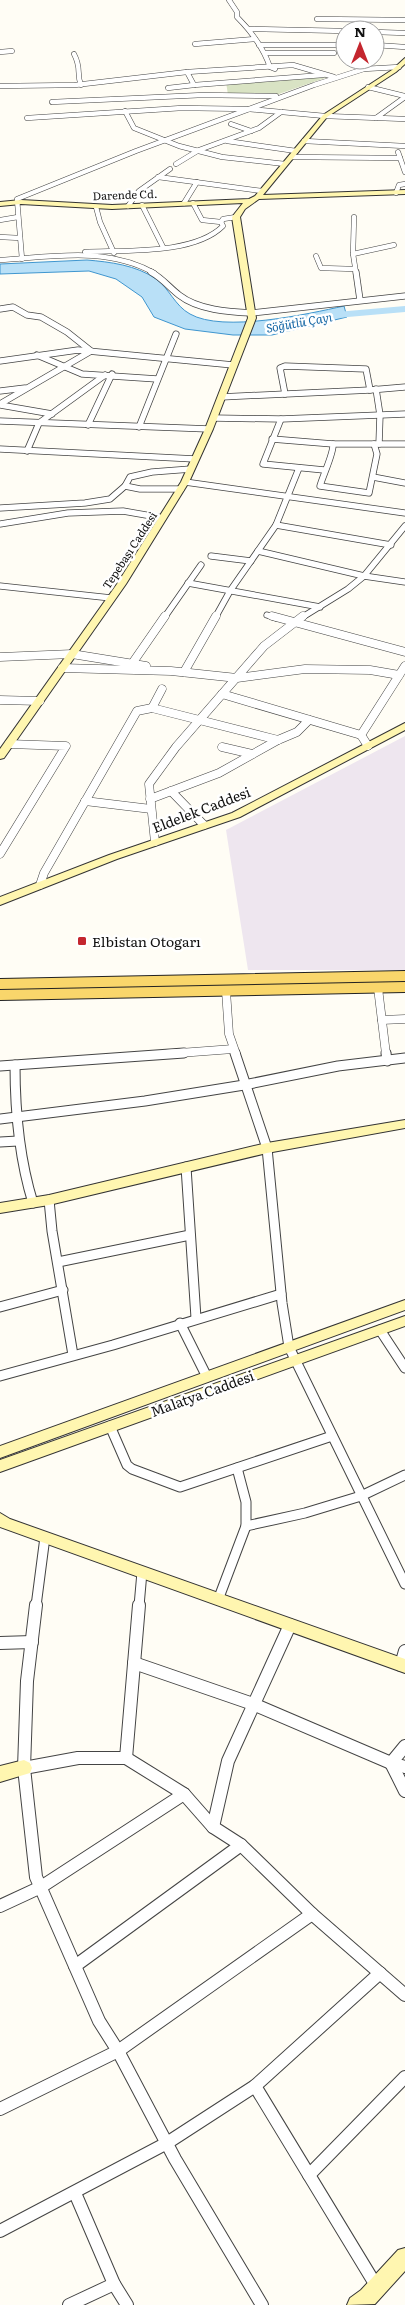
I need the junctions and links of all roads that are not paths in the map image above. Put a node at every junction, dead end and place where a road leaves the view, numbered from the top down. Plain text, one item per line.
1 (229, 0) edge
2 (317, 19) dead end
3 (405, 20) edge
4 (249, 29) junction
5 (335, 31) edge
6 (385, 32) edge
7 (405, 33) edge
8 (255, 38) junction
9 (195, 44) dead end
10 (259, 45) junction
11 (335, 45) edge
12 (385, 46) edge
13 (405, 47) edge
14 (12, 51) dead end
15 (0, 52) edge
16 (265, 53) junction
17 (334, 53) dead end
18 (74, 54) dead end
19 (403, 64) edge
20 (270, 67) junction
21 (219, 69) junction
22 (188, 72) junction
23 (325, 75) junction
24 (298, 77) junction
25 (334, 78) junction
26 (110, 82) junction
27 (222, 82) junction
28 (81, 85) junction
29 (194, 85) junction
30 (0, 86) edge
31 (368, 87) junction
32 (168, 88) dead end
33 (46, 92) junction
34 (281, 97) junction
35 (405, 97) edge
36 (114, 100) junction
37 (81, 101) junction
38 (52, 102) dead end
39 (248, 109) junction
40 (125, 111) junction
41 (281, 112) junction
42 (325, 116) junction
43 (27, 118) dead end
44 (376, 118) junction
45 (405, 118) edge
46 (231, 124) dead end
47 (251, 131) junction
48 (260, 138) dead end
49 (164, 141) junction
50 (226, 141) junction
51 (304, 141) junction
52 (253, 145) junction
53 (396, 145) junction
54 (405, 146) edge
55 (198, 150) junction
56 (293, 154) junction
57 (400, 158) junction
58 (176, 164) dead end
59 (285, 164) junction
60 (170, 169) dead end
61 (405, 172) edge
62 (158, 177) junction
63 (197, 182) junction
64 (405, 184) edge
65 (262, 191) junction
66 (405, 192) edge
67 (396, 193) junction
68 (254, 199) junction
69 (17, 202) junction
70 (184, 203) junction
71 (193, 203) junction
72 (0, 204) edge
73 (128, 206) junction
74 (142, 206) junction
75 (96, 207) junction
76 (18, 217) junction
77 (236, 217) junction
78 (354, 217) dead end
79 (0, 220) edge
80 (221, 222) junction
81 (0, 237) edge
82 (20, 238) junction
83 (394, 245) dead end
84 (162, 247) junction
85 (111, 250) junction
86 (353, 254) junction
87 (62, 256) junction
88 (316, 256) dead end
89 (22, 259) junction
90 (118, 259) junction
91 (0, 260) edge
92 (354, 270) junction
93 (405, 296) edge
94 (360, 300) junction
95 (0, 309) edge
96 (252, 316) junction
97 (176, 334) dead end
98 (92, 351) junction
99 (37, 355) junction
100 (166, 359) junction
101 (0, 361) edge
102 (233, 365) junction
103 (64, 367) junction
104 (112, 374) junction
105 (105, 375) junction
106 (157, 379) junction
107 (29, 387) junction
108 (405, 387) edge
109 (373, 390) junction
110 (0, 391) edge
111 (285, 394) junction
112 (221, 397) junction
113 (0, 404) edge
114 (52, 414) junction
115 (405, 414) edge
116 (380, 415) junction
117 (213, 418) junction
118 (281, 419) junction
119 (0, 421) edge
120 (39, 423) junction
121 (88, 425) junction
122 (139, 427) junction
123 (209, 429) junction
124 (272, 439) junction
125 (333, 444) junction
126 (377, 444) junction
127 (405, 444) edge
128 (0, 449) edge
129 (27, 451) junction
130 (195, 459) junction
131 (299, 468) junction
132 (191, 469) junction
133 (324, 470) junction
134 (372, 477) junction
135 (405, 483) edge
136 (183, 485) junction
137 (125, 486) junction
138 (288, 496) junction
139 (0, 508) edge
140 (405, 513) edge
141 (163, 518) junction
142 (0, 524) edge
143 (276, 525) junction
144 (405, 526) edge
145 (391, 545) junction
146 (258, 552) junction
147 (211, 556) dead end
148 (251, 561) junction
149 (200, 565) dead end
150 (364, 576) junction
151 (405, 582) edge
152 (188, 583) junction
153 (0, 586) edge
154 (230, 591) junction
155 (111, 598) junction
156 (320, 607) junction
157 (267, 615) dead end
158 (292, 623) junction
159 (405, 652) edge
160 (72, 654) junction
161 (0, 658) edge
162 (132, 663) junction
163 (62, 668) junction
164 (127, 670) junction
165 (171, 670) junction
166 (403, 670) edge
167 (184, 672) junction
168 (237, 678) junction
169 (162, 689) dead end
170 (222, 694) junction
171 (0, 700) edge
172 (40, 701) junction
173 (152, 708) junction
174 (309, 720) junction
175 (199, 721) junction
176 (405, 726) edge
177 (360, 735) junction
178 (278, 740) junction
179 (9, 744) junction
180 (368, 746) junction
181 (222, 747) dead end
182 (252, 754) junction
183 (0, 756) edge
184 (171, 791) junction
185 (150, 799) junction
186 (85, 801) junction
187 (151, 809) junction
188 (204, 825) junction
189 (155, 842) junction
190 (0, 854) edge
191 (40, 886) junction
192 (0, 901) edge
193 (405, 976) edge
194 (0, 984) edge
195 (405, 987) edge
196 (378, 988) junction
197 (226, 991) junction
198 (0, 995) edge
199 (405, 1019) edge
200 (382, 1020) junction
201 (233, 1049) junction
202 (405, 1058) edge
203 (387, 1061) junction
204 (0, 1066) edge
205 (15, 1066) junction
206 (244, 1085) junction
207 (15, 1118) junction
208 (0, 1119) edge
209 (405, 1124) edge
210 (18, 1141) junction
211 (0, 1142) edge
212 (267, 1148) junction
213 (186, 1167) junction
214 (49, 1200) junction
215 (33, 1203) junction
216 (0, 1208) edge
217 (190, 1235) junction
218 (58, 1262) junction
219 (63, 1290) junction
220 (281, 1294) junction
221 (405, 1305) edge
222 (0, 1307) edge
223 (196, 1318) junction
224 (405, 1321) edge
225 (180, 1323) junction
226 (380, 1330) junction
227 (292, 1353) junction
228 (73, 1355) junction
229 (405, 1368) edge
230 (0, 1376) edge
231 (207, 1377) junction
232 (110, 1426) junction
233 (332, 1436) junction
234 (0, 1452) edge
235 (0, 1466) edge
236 (237, 1468) junction
237 (405, 1475) edge
238 (361, 1496) junction
239 (2, 1521) edge
240 (246, 1526) junction
241 (45, 1537) junction
242 (142, 1572) junction
243 (405, 1584) edge
244 (218, 1600) junction
245 (290, 1625) junction
246 (32, 1642) junction
247 (0, 1643) edge
248 (404, 1661) edge
249 (134, 1663) junction
250 (253, 1704) junction
251 (405, 1746) edge
252 (126, 1758) junction
253 (391, 1763) junction
254 (405, 1767) edge
255 (24, 1768) junction
256 (0, 1774) edge
257 (405, 1791) edge
258 (184, 1794) junction
259 (213, 1827) junction
260 (241, 1845) junction
261 (41, 1887) junction
262 (0, 1906) edge
263 (312, 1914) junction
264 (75, 1966) junction
265 (380, 1973) junction
266 (405, 1995) edge
267 (118, 2051) junction
268 (405, 2077) edge
269 (255, 2086) junction
270 (0, 2109) edge
271 (167, 2143) junction
272 (309, 2175) junction
273 (75, 2193) junction
274 (0, 2231) edge
275 (405, 2257) edge
276 (114, 2284) junction
277 (378, 2287) junction
278 (69, 2305) edge
279 (127, 2305) edge
280 (262, 2305) edge
281 (357, 2305) edge

1 - 4 street
2 - 3 street
4 - 5 street
4 - 8 street
6 - 7 street
8 - 9 street
8 - 10 street
10 - 11 street
10 - 16 street
12 - 13 street
14 - 15 street
16 - 17 street
16 - 20 street
18 - 28 street
19 - 25 street
19 - 31 street
20 - 21 street
20 - 23 street
20 - 24 street
21 - 22 street
21 - 27 street
22 - 26 street
22 - 29 street
23 - 24 street
23 - 25 street
24 - 27 street
25 - 34 street
26 - 28 street
26 - 36 street
27 - 29 street
28 - 33 street
29 - 32 street
30 - 33 street
31 - 35 street
31 - 42 street
33 - 37 street
34 - 36 street
34 - 39 street
35 - 44 street
36 - 37 street
37 - 38 street
39 - 40 street
39 - 41 street
39 - 49 street
40 - 43 street
40 - 49 street
41 - 42 street
41 - 47 street
42 - 44 street
42 - 51 street
44 - 45 street
46 - 47 street
47 - 50 street
48 - 52 street
49 - 55 street
49 - 69 street
50 - 52 street
50 - 55 street
51 - 53 street
51 - 56 street
52 - 56 street
53 - 54 street
53 - 57 street
55 - 58 street
55 - 59 street
56 - 57 street
56 - 59 street
57 - 61 street
59 - 65 street
60 - 62 street
62 - 63 street
62 - 73 street
63 - 65 street
63 - 70 street
64 - 67 street
65 - 68 street
66 - 67 street, Darende Cd.
67 - 68 street, Darende Cd.
68 - 71 street, Darende Cd.
68 - 77 street
69 - 72 street, Darende Cd.
69 - 75 street, Darende Cd.
69 - 76 street
70 - 71 street, Darende Cd.
70 - 74 street, Darende Cd.
71 - 80 street
73 - 74 street, Darende Cd.
73 - 75 street, Darende Cd.
74 - 84 street
75 - 85 street
76 - 79 street
76 - 82 street
77 - 80 street
77 - 96 street
78 - 86 street
80 - 84 street
81 - 82 street
82 - 89 street
83 - 86 street
84 - 85 street
85 - 87 street
85 - 90 street
86 - 92 street
87 - 89 street
87 - 90 street
88 - 92 street
89 - 91 street
90 - 96 street
92 - 94 street
93 - 94 street
94 - 96 street
95 - 98 street
96 - 102 street, Tepebaşı Caddesi
97 - 100 street
98 - 99 street
98 - 100 street
98 - 103 street
99 - 101 street
99 - 103 street
100 - 102 street
100 - 106 street
102 - 112 street, Tepebaşı Caddesi
103 - 105 street
103 - 107 street
104 - 105 street
104 - 106 street
104 - 121 street
105 - 114 street
106 - 122 street
107 - 110 street
107 - 113 street
108 - 109 street
109 - 111 street
109 - 111 street
109 - 116 street
111 - 112 street
112 - 117 street, Tepebaşı Caddesi
113 - 114 street
114 - 120 street
115 - 116 street
116 - 118 street
116 - 126 street
117 - 118 street
117 - 123 street, Tepebaşı Caddesi
118 - 124 street
119 - 120 street
120 - 121 street
120 - 129 street
121 - 122 street
122 - 123 street
123 - 130 street, Tepebaşı Caddesi
124 - 125 street
124 - 131 street
125 - 126 street
125 - 133 street
126 - 127 street
126 - 134 street
128 - 129 street
129 - 130 street
130 - 132 street, Tepebaşı Caddesi
131 - 133 street
131 - 138 street
132 - 136 street, Tepebaşı Caddesi
132 - 137 street
133 - 134 street
134 - 135 street
136 - 137 street
136 - 138 street
136 - 141 street, Tepebaşı Caddesi
137 - 139 street
138 - 140 street
138 - 143 street
141 - 142 street
141 - 155 street, Tepebaşı Caddesi
143 - 145 street
143 - 146 street
144 - 145 street
145 - 150 street
146 - 148 street
146 - 150 street
147 - 148 street
148 - 154 street
149 - 152 street
150 - 151 street
150 - 156 street
152 - 154 street
152 - 162 street
153 - 155 street
154 - 156 street
154 - 167 street
155 - 160 street, Tepebaşı Caddesi
156 - 158 street
157 - 158 street
158 - 159 street
158 - 168 street
160 - 161 street
160 - 162 street
160 - 163 street, Tepebaşı Caddesi
162 - 164 street
162 - 165 street
163 - 164 street
163 - 172 street, Tepebaşı Caddesi
164 - 165 street
165 - 167 street
166 - 168 street
166 - 177 street
167 - 168 street
168 - 170 street
169 - 173 street
170 - 174 street
170 - 175 street
171 - 172 street
172 - 179 street, Tepebaşı Caddesi
173 - 175 street
173 - 186 street
174 - 177 street
174 - 178 street
175 - 178 street
175 - 185 street
176 - 180 street, Eldelek Caddesi
177 - 180 street
178 - 182 street
179 - 183 street, Tepebaşı Caddesi
179 - 190 street
180 - 188 street, Eldelek Caddesi
181 - 182 street
182 - 184 street
184 - 185 street
184 - 188 street
185 - 187 street
186 - 187 street
186 - 191 street
187 - 189 street
188 - 189 street, Eldelek Caddesi
189 - 191 street, Eldelek Caddesi
191 - 192 street, Eldelek Caddesi
193 - 194 main road
195 - 196 main road
196 - 197 main road
196 - 200 street
197 - 198 main road
197 - 201 street
199 - 200 street
200 - 203 street
201 - 205 street
201 - 206 street
202 - 203 street
203 - 206 street
204 - 205 street
205 - 207 street
206 - 207 street
206 - 212 street
207 - 208 street
207 - 210 street
209 - 212 street
210 - 211 street
210 - 215 street
212 - 213 street
212 - 220 street
213 - 214 street
213 - 217 street
214 - 215 street
214 - 218 street
215 - 216 street
217 - 218 street
217 - 223 street
218 - 219 street
219 - 222 street
219 - 228 street
220 - 223 street
220 - 227 street
221 - 227 street
223 - 225 street
224 - 226 street, Malatya Caddesi
225 - 228 street
225 - 231 street
226 - 227 street, Malatya Caddesi
226 - 229 street
227 - 231 street
227 - 232 street, Malatya Caddesi
227 - 233 street
228 - 230 street
231 - 234 street
232 - 235 street, Malatya Caddesi
232 - 236 street
233 - 236 street
233 - 238 street
236 - 240 street
237 - 238 street
238 - 240 street
238 - 243 street
239 - 241 street
240 - 244 street
241 - 242 street
241 - 246 street
242 - 244 street
242 - 249 street
244 - 245 street
245 - 248 street
245 - 250 street
246 - 247 street
246 - 255 street
249 - 250 street
249 - 252 street
250 - 253 street
250 - 259 street
251 - 253 street
252 - 255 street
252 - 258 street
253 - 254 street
253 - 257 street
255 - 256 street
255 - 261 street
258 - 259 street
258 - 261 street
259 - 260 street
260 - 263 street
260 - 264 street
261 - 262 street
261 - 264 street
263 - 265 street
263 - 267 street
264 - 267 street
265 - 266 street
265 - 269 street
267 - 270 street
267 - 271 street
268 - 272 street
269 - 271 street
269 - 272 street
271 - 273 street
271 - 280 street
272 - 277 street
273 - 274 street
273 - 276 street
275 - 277 street
276 - 278 street
276 - 279 street
277 - 281 street

